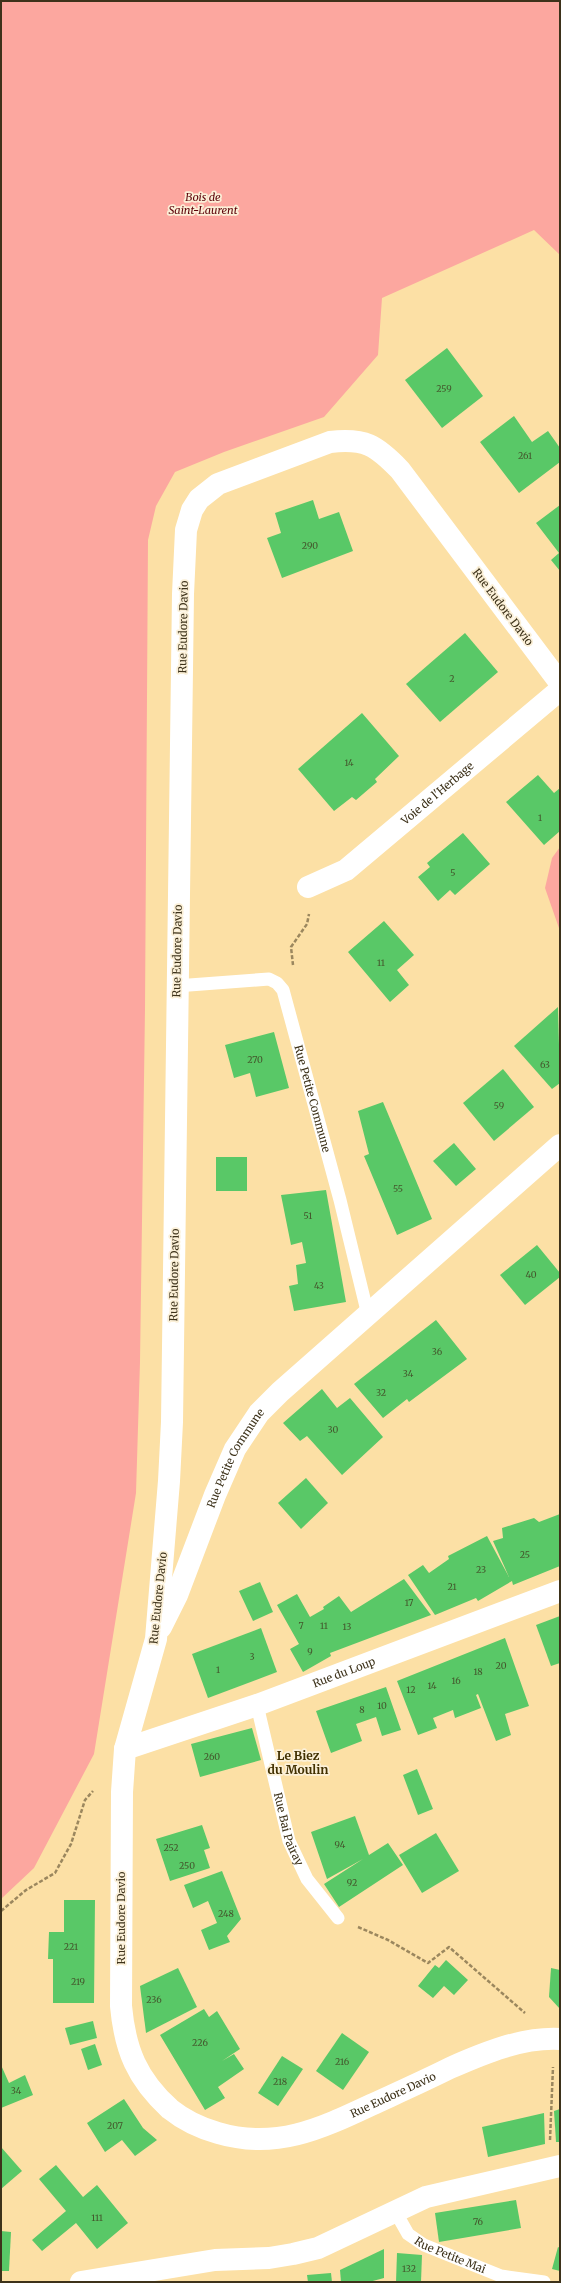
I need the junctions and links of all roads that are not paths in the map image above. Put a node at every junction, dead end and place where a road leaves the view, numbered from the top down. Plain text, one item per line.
1 (560, 683) edge
2 (560, 690) edge
3 (308, 887) dead end
4 (176, 986) junction
5 (560, 1145) edge
6 (368, 1315) junction
7 (560, 1591) edge
8 (156, 1639) junction
9 (257, 1705) junction
10 (125, 1749) junction
11 (338, 1918) road end
12 (553, 2039) edge
13 (554, 2167) edge
14 (395, 2211) junction
15 (81, 2282) edge
16 (544, 2282) edge

1 - 4 street, Rue Eudore Davio
2 - 3 street, Voie de l'Herbage
4 - 6 lane, Rue Petite Commune
4 - 8 street, Rue Eudore Davio
5 - 6 street, Rue Petite Commune
6 - 8 street, Rue Petite Commune
7 - 9 street, Rue du Loup
8 - 10 street, Rue Eudore Davio
9 - 10 street, Rue du Loup
9 - 11 lane, Rue Bai Pairay
10 - 12 street, Rue Eudore Davio
13 - 14 street
14 - 15 street
14 - 16 lane, Rue Petite Mai

